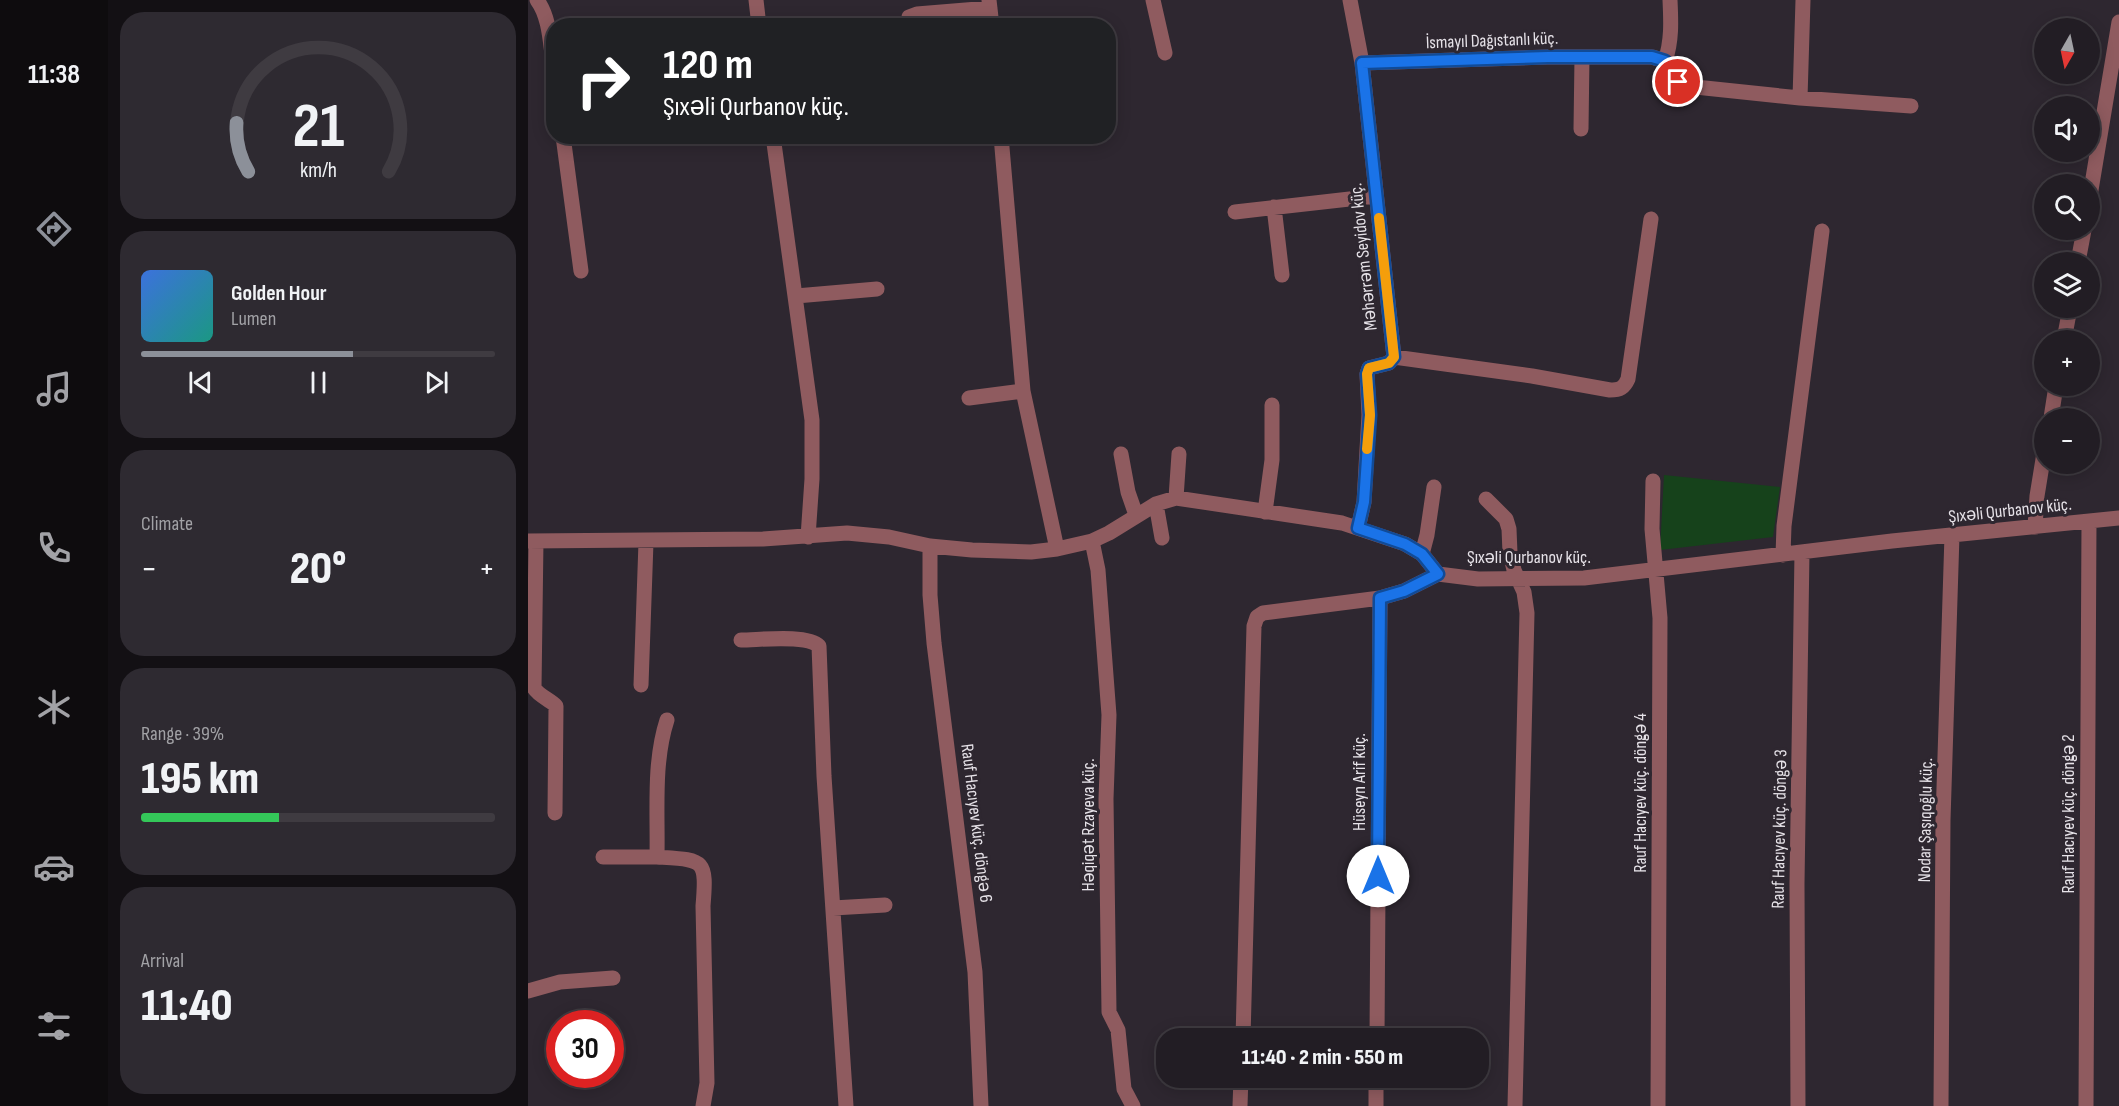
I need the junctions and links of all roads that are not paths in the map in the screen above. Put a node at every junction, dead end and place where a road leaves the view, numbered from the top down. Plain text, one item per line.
1 (537, 0) edge
2 (756, 0) edge
3 (1153, 0) edge
4 (1350, 0) edge
5 (1670, 0) edge
6 (1803, 0) edge
7 (989, 4) edge
8 (758, 18) edge
9 (909, 18) edge
10 (546, 20) edge
11 (2119, 22) edge
12 (1165, 53) dead end
13 (1582, 57) junction
14 (1665, 61) junction
15 (1362, 63) junction
16 (1800, 98) junction
17 (1911, 106) dead end
18 (1581, 129) dead end
19 (563, 144) edge
20 (775, 144) edge
21 (1002, 144) edge
22 (2094, 174) edge
23 (1376, 196) junction
24 (1274, 207) junction
25 (1235, 212) dead end
26 (1652, 219) dead end
27 (1822, 231) dead end
28 (580, 271) dead end
29 (1282, 275) dead end
30 (877, 289) dead end
31 (796, 296) junction
32 (1394, 357) junction
33 (1023, 391) junction
34 (969, 398) dead end
35 (1272, 405) dead end
36 (1121, 454) dead end
37 (1179, 454) dead end
38 (2041, 474) edge
39 (1653, 481) dead end
40 (1434, 487) dead end
41 (1176, 498) junction
42 (1486, 499) dead end
43 (1156, 504) junction
44 (1265, 512) junction
45 (1136, 515) junction
46 (2119, 518) edge
47 (2089, 522) junction
48 (1358, 528) junction
49 (2036, 528) junction
50 (1952, 535) junction
51 (808, 537) junction
52 (1162, 538) dead end
53 (532, 541) edge
54 (1092, 541) junction
55 (646, 542) junction
56 (930, 546) junction
57 (1057, 549) junction
58 (1802, 552) junction
59 (1422, 554) junction
60 (1783, 555) junction
61 (1654, 570) junction
62 (1438, 574) junction
63 (1520, 580) junction
64 (1380, 598) junction
65 (741, 640) dead end
66 (641, 685) dead end
67 (667, 720) dead end
68 (555, 813) dead end
69 (603, 857) dead end
70 (657, 857) junction
71 (885, 905) dead end
72 (833, 908) junction
73 (613, 978) dead end
74 (528, 991) edge
75 (1243, 1028) edge
76 (1377, 1028) edge
77 (1241, 1088) edge
78 (1376, 1088) edge
79 (703, 1106) edge
80 (846, 1106) edge
81 (981, 1106) edge
82 (1133, 1106) edge
83 (1240, 1106) edge
84 (1376, 1106) edge
85 (1515, 1106) edge
86 (1658, 1106) edge
87 (1798, 1106) edge
88 (1941, 1106) edge
89 (2086, 1106) edge

1 - 10 street
2 - 8 street
3 - 12 street
4 - 15 street, Məhərrəm Seyidov küç.
5 - 14 street
6 - 16 street
7 - 9 street
11 - 22 street
13 - 14 street, İsmayıl Dağıstanlı küç.
13 - 15 street, İsmayıl Dağıstanlı küç.
13 - 18 street
14 - 16 street
15 - 23 street, Məhərrəm Seyidov küç.
16 - 17 street
19 - 28 street
20 - 31 street
21 - 33 street
23 - 24 street
23 - 32 street, Məhərrəm Seyidov küç.
24 - 25 street
24 - 29 street
26 - 32 street
27 - 60 street
30 - 31 street
31 - 51 street
32 - 48 street
33 - 34 street
33 - 57 street
35 - 44 street
36 - 45 street
37 - 41 street
38 - 49 street
39 - 61 street, Rauf Hacıyev küç. döngə 4
40 - 59 street
41 - 43 street
41 - 44 street
42 - 63 street
43 - 45 street
43 - 52 street
44 - 48 street
45 - 54 street
46 - 47 street, Şıxəli Qurbanov küç.
47 - 49 street, Şıxəli Qurbanov küç.
47 - 89 street, Rauf Hacıyev küç. döngə 2
48 - 59 street
49 - 50 street, Şıxəli Qurbanov küç.
50 - 58 street, Şıxəli Qurbanov küç.
50 - 88 street, Nodar Şaşıqoğlu küç.
51 - 55 street
51 - 56 street
53 - 55 street
53 - 68 street
54 - 57 street
54 - 82 street, Həqiqət Rzayeva küç.
55 - 66 street
56 - 57 street
56 - 81 street, Rauf Hacıyev küç. döngə 6
58 - 60 street, Şıxəli Qurbanov küç.
58 - 87 street, Rauf Hacıyev küç. döngə 3
59 - 62 street
60 - 61 street, Şıxəli Qurbanov küç.
61 - 63 street, Şıxəli Qurbanov küç.
61 - 86 street, Rauf Hacıyev küç. döngə 4
62 - 63 street, Şıxəli Qurbanov küç.
62 - 64 street
63 - 85 street
64 - 75 street
64 - 76 street, Hüseyn Arif küç.
65 - 72 street
67 - 70 street
69 - 70 street
70 - 79 street
71 - 72 street
72 - 80 street
73 - 74 street
77 - 83 street
78 - 84 street

